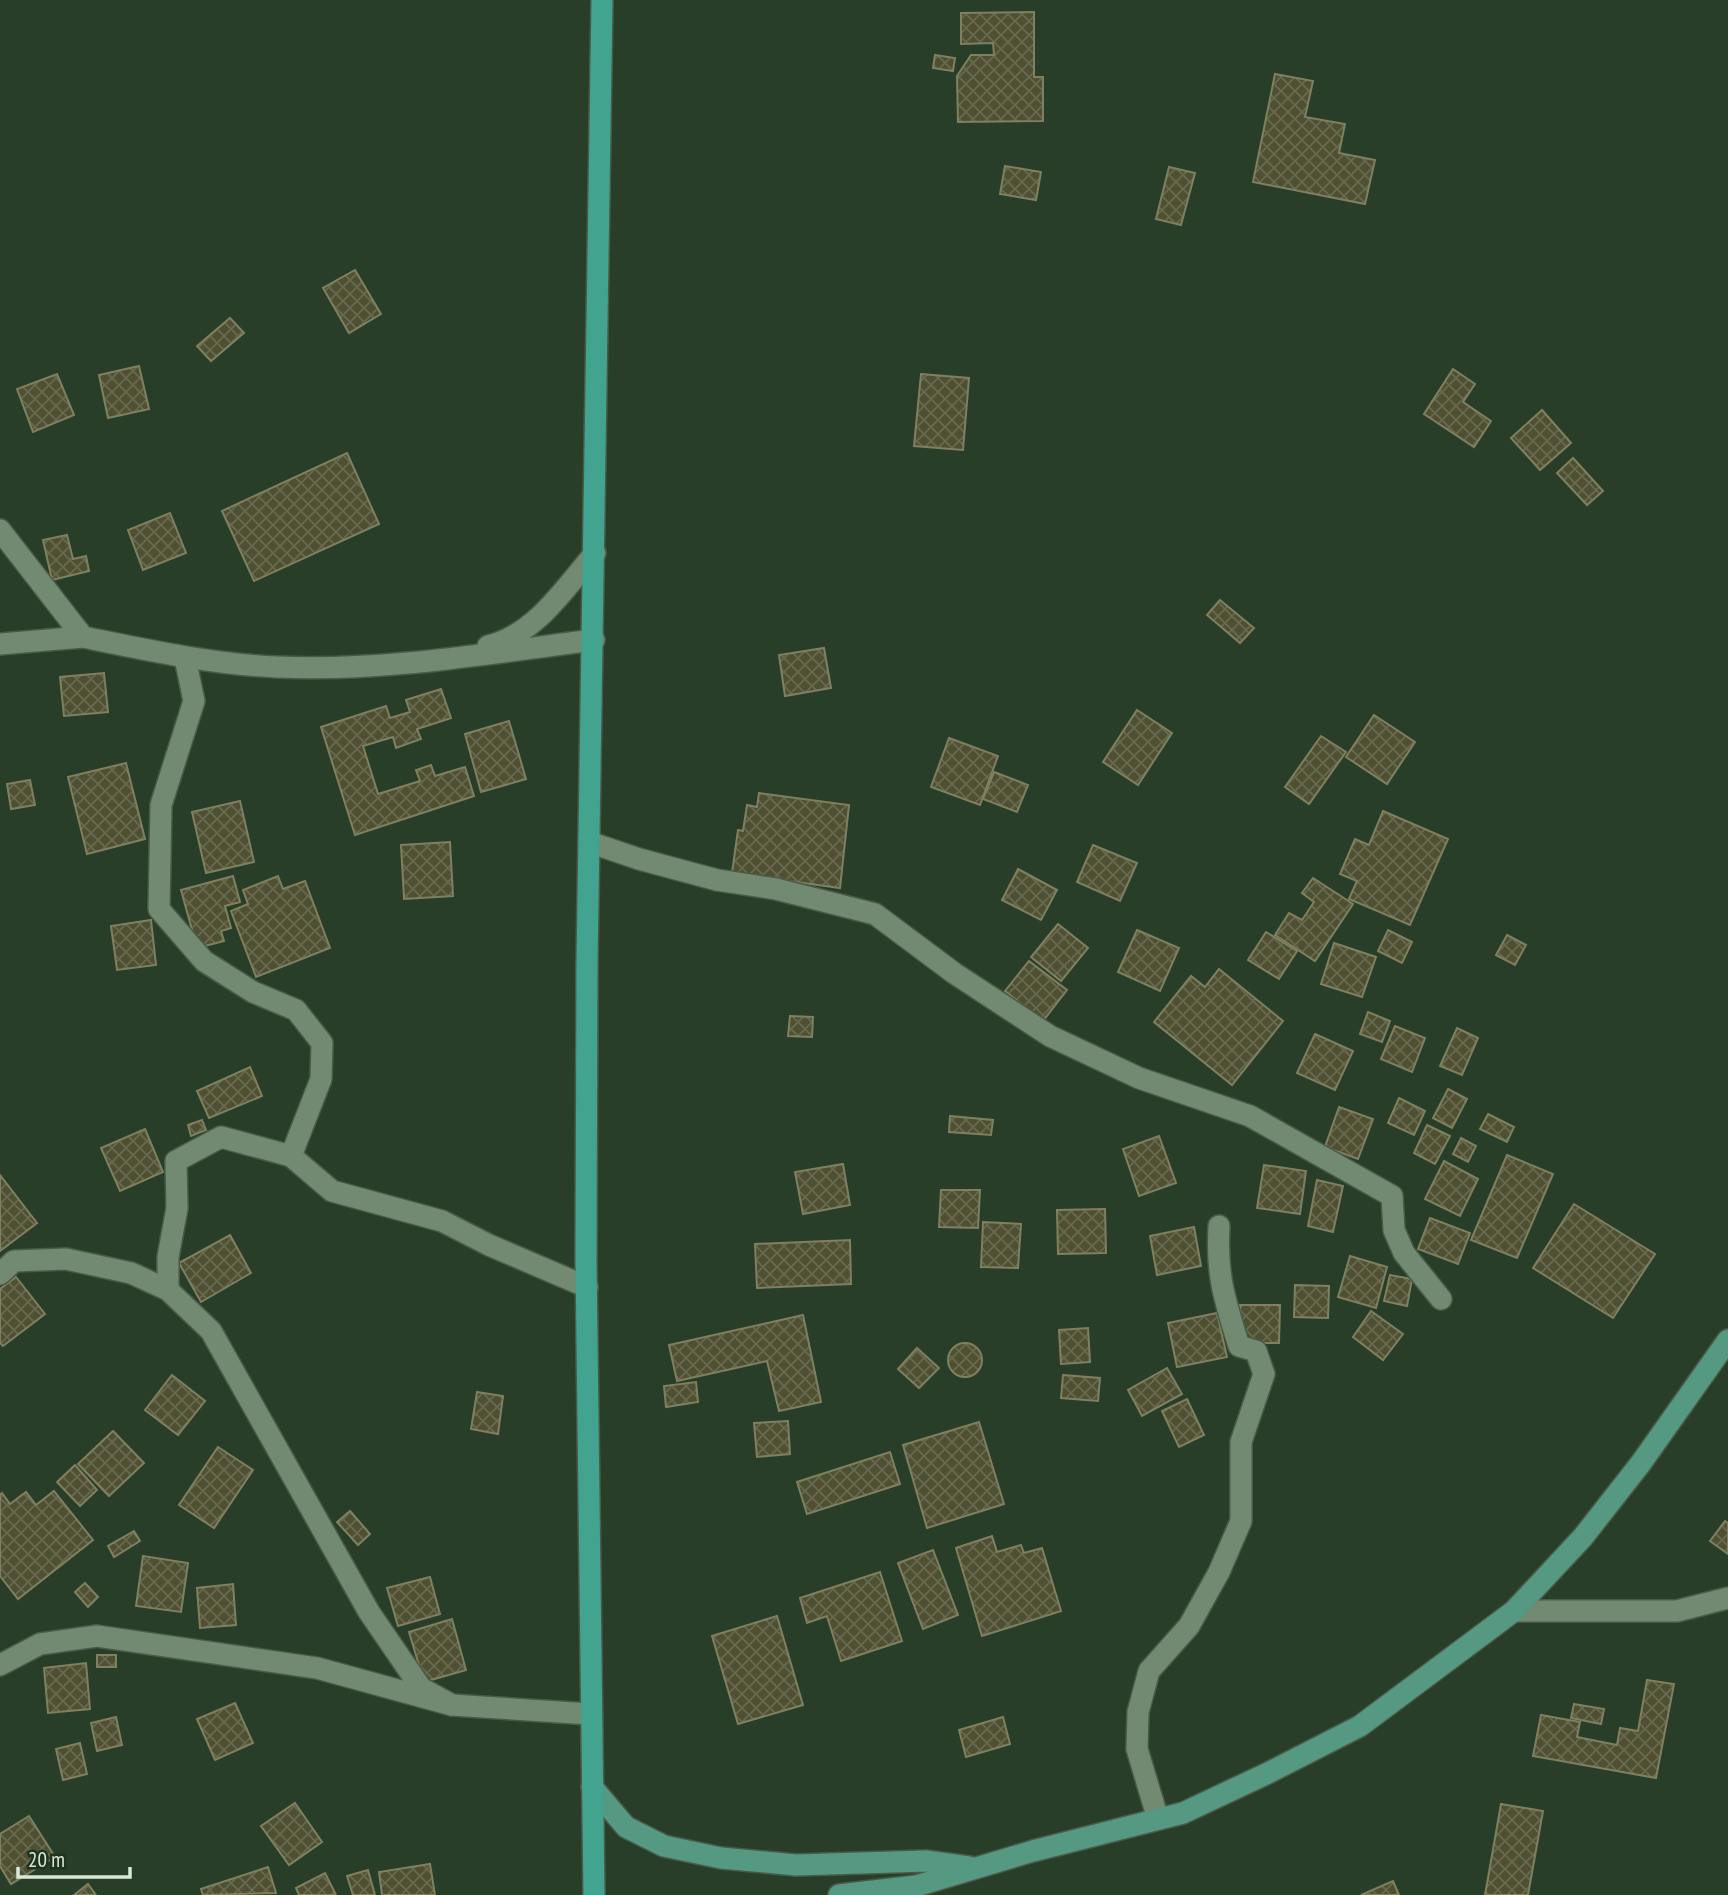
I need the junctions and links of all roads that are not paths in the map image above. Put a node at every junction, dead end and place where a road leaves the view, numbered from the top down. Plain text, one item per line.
1 (602, 0) edge
2 (0, 530) edge
3 (595, 553) junction
4 (83, 637) junction
5 (594, 640) junction
6 (0, 644) edge
7 (185, 658) junction
8 (429, 660) junction
9 (589, 842) junction
10 (291, 1156) junction
11 (1219, 1226) dead end
12 (0, 1274) edge
13 (587, 1287) junction
14 (168, 1290) junction
15 (1441, 1299) dead end
16 (1728, 1340) edge
17 (1728, 1598) edge
18 (1514, 1611) junction
19 (0, 1665) edge
20 (452, 1705) junction
21 (590, 1714) junction
22 (592, 1787) junction
23 (1158, 1819) junction
24 (974, 1868) junction
25 (594, 1895) edge
26 (839, 1895) edge

1 - 3 highway
2 - 4 street
3 - 5 highway
3 - 8 street
4 - 6 street
4 - 7 street
5 - 8 street
5 - 9 highway
7 - 8 street
7 - 10 street
9 - 13 highway
9 - 15 street
10 - 13 street
10 - 14 street
11 - 23 street
12 - 14 street
13 - 21 highway
14 - 20 street
16 - 18 main road
17 - 18 street
18 - 23 main road
19 - 20 street
20 - 21 street
21 - 22 highway
22 - 24 main road
22 - 25 highway
23 - 24 main road
24 - 26 main road

